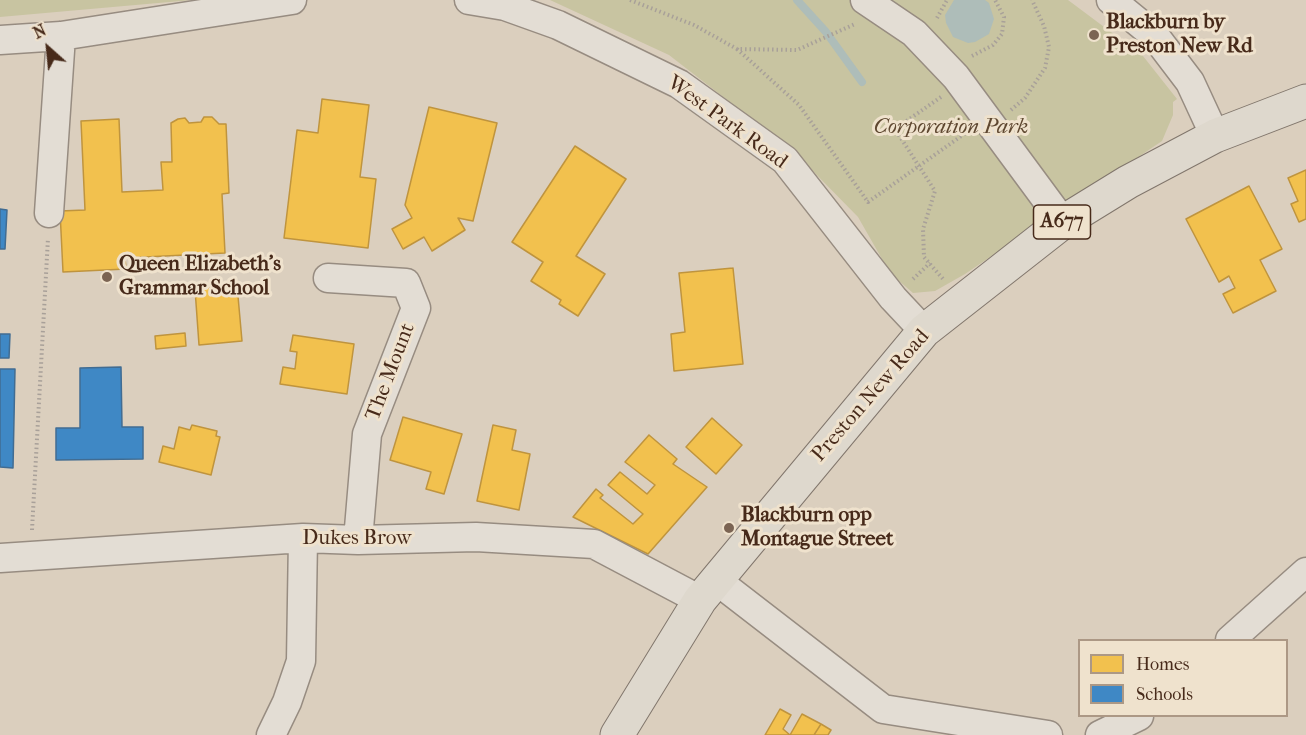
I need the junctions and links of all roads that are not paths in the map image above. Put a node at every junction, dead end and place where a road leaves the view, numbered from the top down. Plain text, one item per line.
1 (292, 0) edge
2 (469, 0) edge
3 (865, 0) edge
4 (1111, 0) edge
5 (61, 36) junction
6 (0, 40) edge
7 (1306, 101) edge
8 (1215, 136) junction
9 (49, 213) road end
10 (1063, 222) junction
11 (328, 278) dead end
12 (924, 331) junction
13 (303, 538) junction
14 (358, 540) junction
15 (0, 558) edge
16 (1306, 572) edge
17 (708, 590) junction
18 (1231, 639) edge
19 (1136, 717) edge
20 (626, 732) edge
21 (271, 735) edge
22 (1047, 735) edge
23 (1100, 735) edge

1 - 5 street
2 - 12 street, West Park Road
3 - 10 street
4 - 8 street
5 - 6 street
5 - 9 street
7 - 8 highway, Preston New Road / A677
8 - 10 highway, Preston New Road / A677
10 - 12 highway, Preston New Road / A677
11 - 14 street, The Mount
12 - 17 highway, Preston New Road / A677
13 - 14 street, Dukes Brow
13 - 15 street, Dukes Brow
13 - 21 street
14 - 17 street, Dukes Brow
16 - 18 street
17 - 20 highway, Preston New Road / A677
17 - 22 street, Dukes Brow
19 - 23 street

